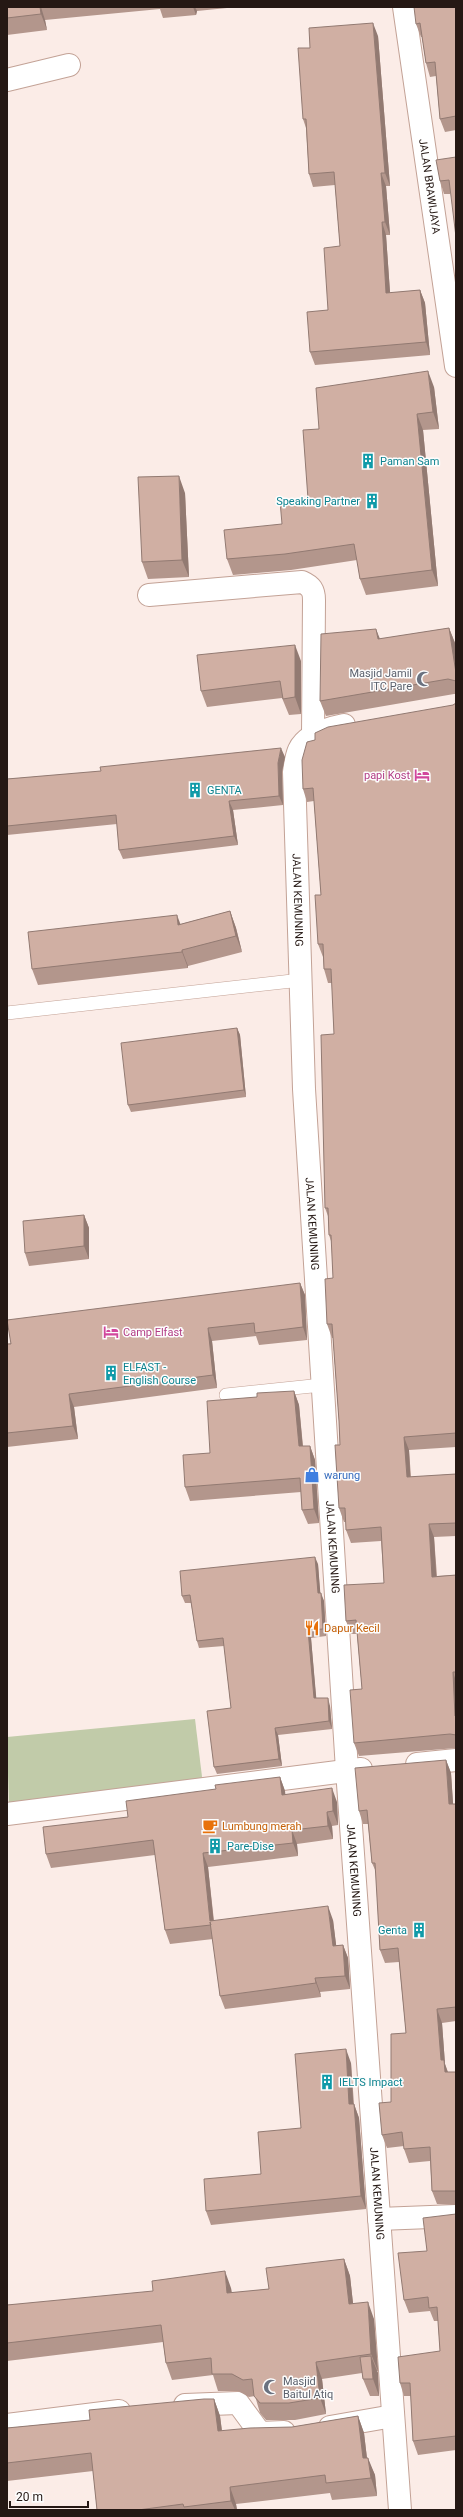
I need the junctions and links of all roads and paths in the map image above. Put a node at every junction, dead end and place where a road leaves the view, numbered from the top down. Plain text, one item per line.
1 (404, 7) edge
2 (69, 65) dead end
3 (7, 80) edge
4 (456, 366) edge
5 (150, 595) dead end
6 (367, 721) edge
7 (313, 735) junction
8 (301, 980) junction
9 (7, 1013) edge
10 (322, 1385) junction
11 (226, 1395) dead end
12 (456, 1760) edge
13 (347, 1770) junction
14 (7, 1814) edge
15 (456, 2216) edge
16 (379, 2219) junction
17 (163, 2406) edge
18 (140, 2409) edge
19 (393, 2416) junction
20 (7, 2425) edge
21 (400, 2510) edge

1 - 4 street, JALAN BRAWIJAYA
2 - 3 street
5 - 7 street
6 - 7 street, JALAN KEMUNING
7 - 8 street, JALAN KEMUNING
8 - 9 lane
8 - 10 street, JALAN KEMUNING
10 - 11 lane
10 - 13 street, JALAN KEMUNING
12 - 13 street
13 - 14 street
13 - 16 street, JALAN KEMUNING
15 - 16 street
16 - 19 street, JALAN KEMUNING
17 - 19 street
18 - 20 street
19 - 21 street, JALAN KEMUNING

